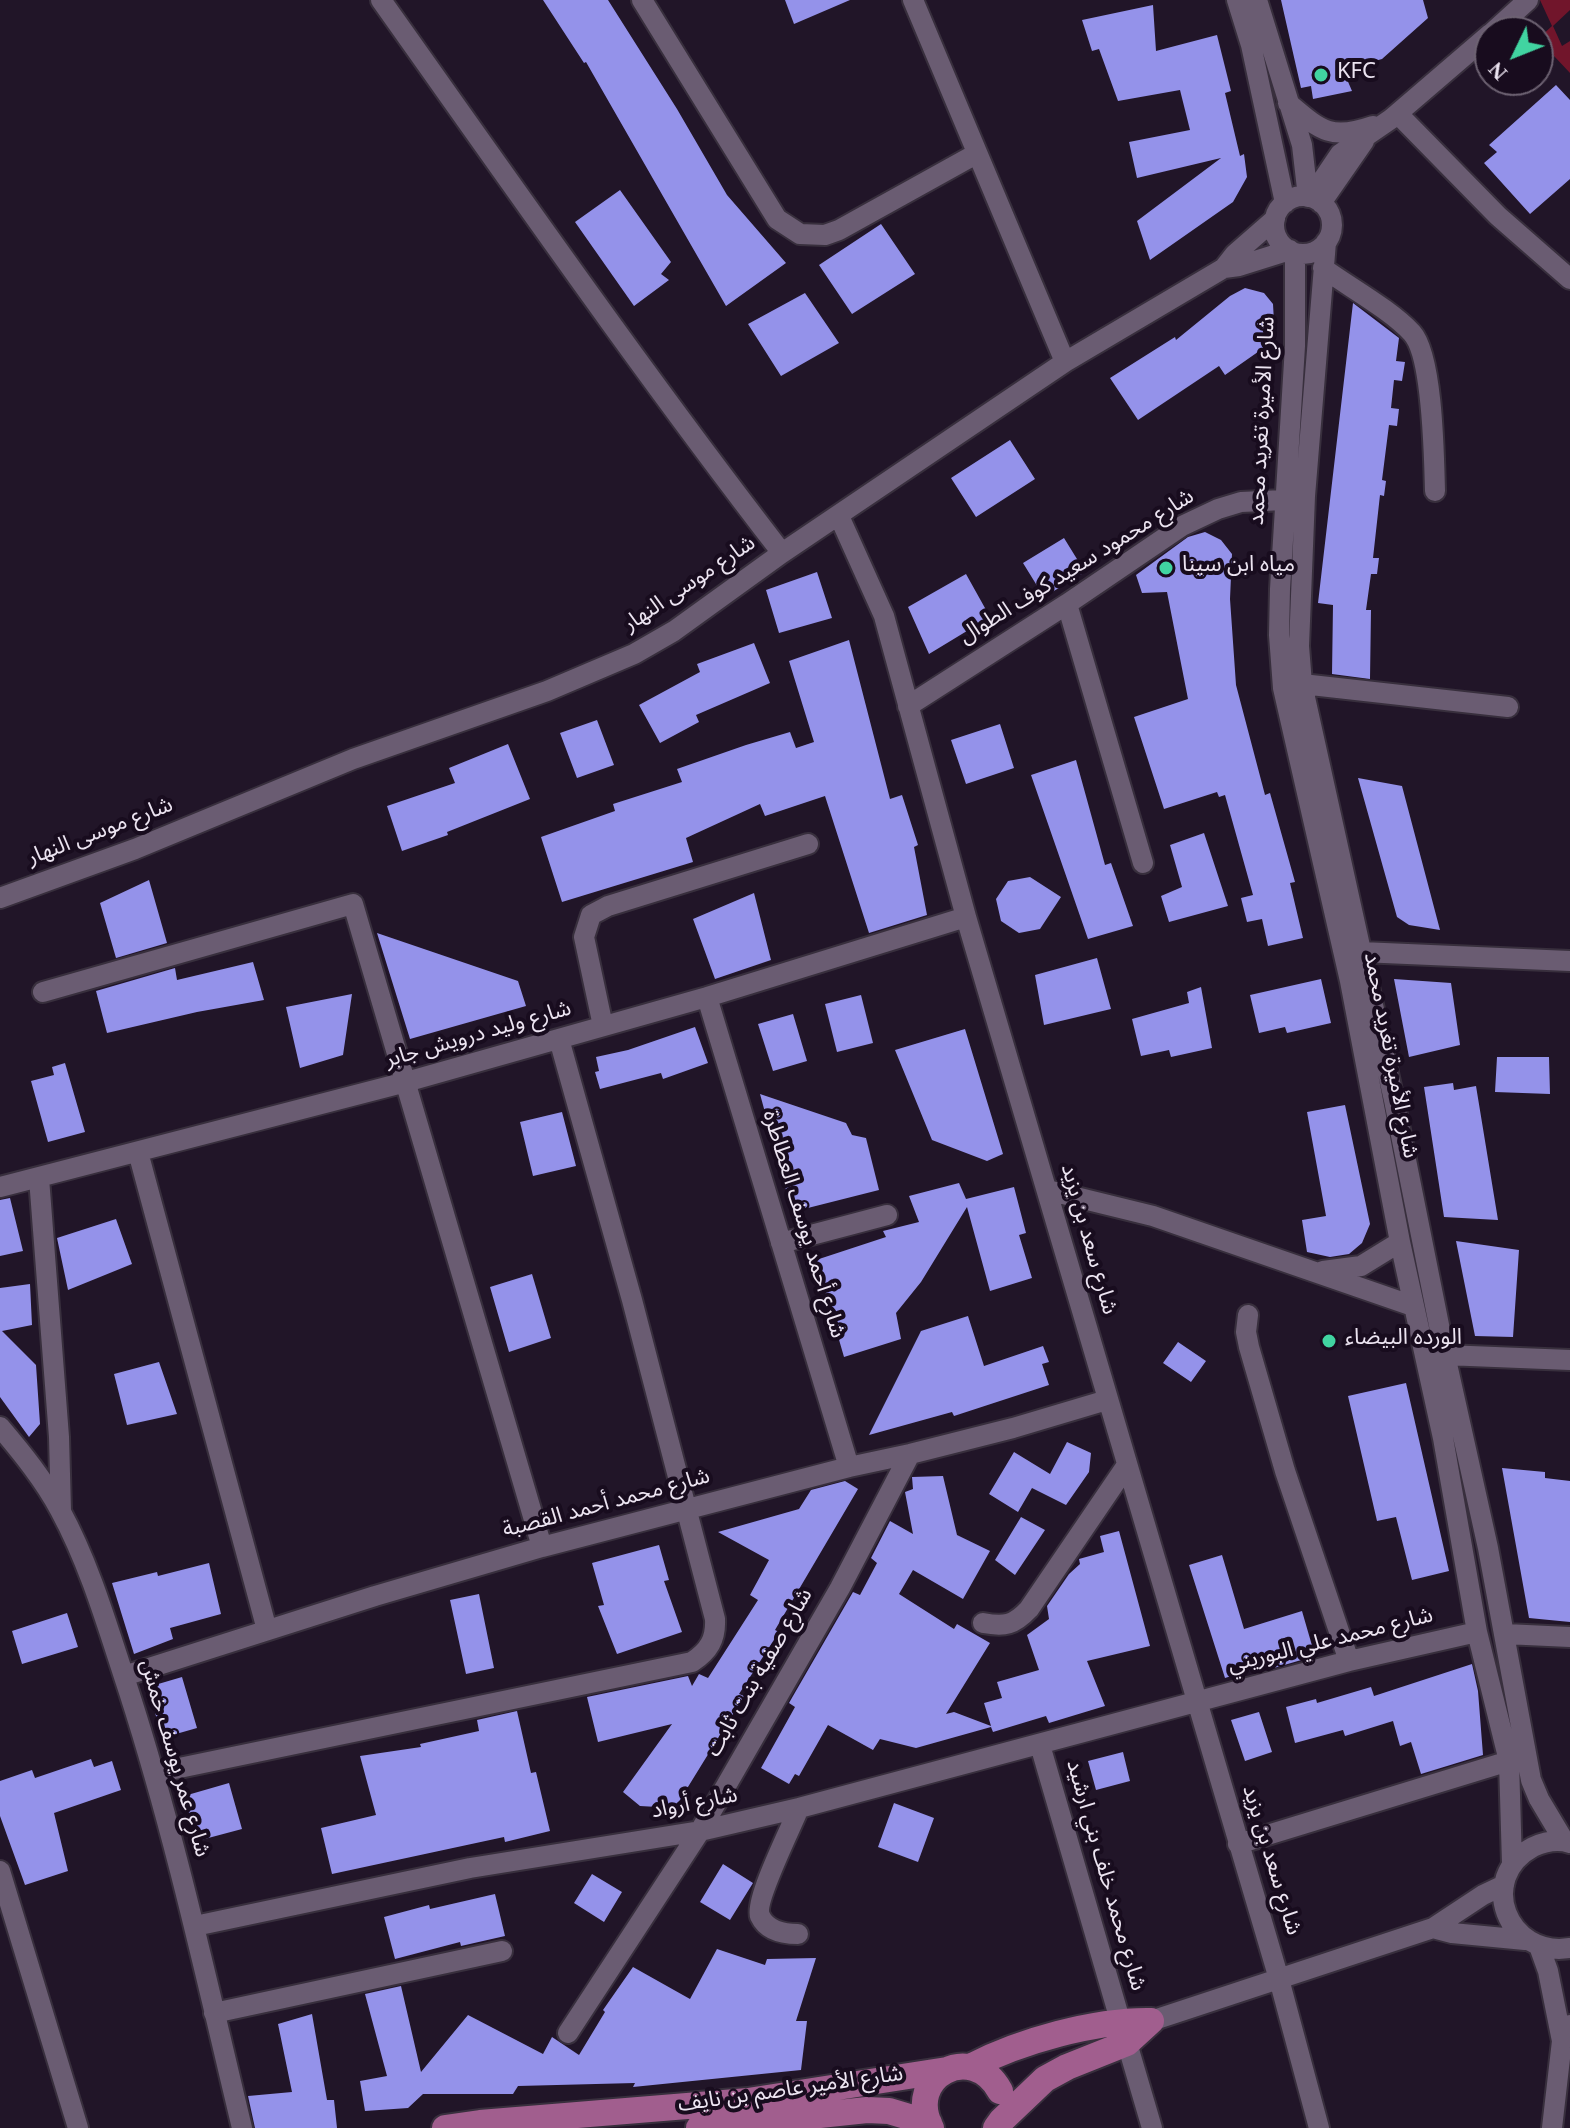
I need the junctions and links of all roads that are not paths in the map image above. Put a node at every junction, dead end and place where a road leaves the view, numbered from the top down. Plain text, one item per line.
1 (381, 0) edge
2 (642, 0) edge
3 (913, 0) edge
4 (1237, 0) edge
5 (1257, 0) edge
6 (1528, 0) edge
7 (1506, 16) edge
8 (1474, 44) edge
9 (1288, 102) junction
10 (1395, 116) junction
11 (976, 154) junction
12 (1314, 199) junction
13 (1280, 211) junction
14 (1326, 242) junction
15 (1292, 252) junction
16 (1224, 268) junction
17 (1323, 268) junction
18 (1570, 279) edge
19 (1065, 362) junction
20 (1435, 491) dead end
21 (1284, 500) junction
22 (839, 516) junction
23 (782, 553) junction
24 (1067, 604) junction
25 (1302, 684) junction
26 (908, 706) junction
27 (1508, 707) dead end
28 (808, 844) dead end
29 (1143, 863) dead end
30 (0, 898) edge
31 (966, 917) junction
32 (1361, 952) junction
33 (1570, 961) edge
34 (43, 992) dead end
35 (707, 997) junction
36 (603, 1026) junction
37 (559, 1039) junction
38 (406, 1082) junction
39 (138, 1152) junction
40 (39, 1178) junction
41 (0, 1187) edge
42 (1047, 1190) junction
43 (887, 1215) dead end
44 (1400, 1242) junction
45 (781, 1243) junction
46 (1312, 1272) junction
47 (1413, 1306) junction
48 (1248, 1315) dead end
49 (1445, 1355) junction
50 (1570, 1360) edge
51 (1107, 1400) junction
52 (0, 1427) edge
53 (910, 1454) junction
54 (1127, 1465) junction
55 (849, 1467) junction
56 (685, 1509) junction
57 (61, 1511) junction
58 (542, 1547) junction
59 (983, 1623) dead end
60 (267, 1630) junction
61 (1477, 1632) junction
62 (1505, 1634) junction
63 (1570, 1637) edge
64 (1349, 1661) junction
65 (124, 1676) junction
66 (1197, 1702) junction
67 (1040, 1745) junction
68 (1509, 1761) junction
69 (155, 1773) junction
70 (799, 1808) junction
71 (700, 1831) junction
72 (1567, 1842) edge
73 (1238, 1844) junction
74 (1512, 1864) junction
75 (0, 1871) edge
76 (1504, 1885) junction
77 (195, 1926) junction
78 (1433, 1928) junction
79 (798, 1934) dead end
80 (1532, 1943) junction
81 (1570, 1948) edge
82 (502, 1951) dead end
83 (1279, 1979) junction
84 (214, 2013) junction
85 (1151, 2021) joint
86 (1124, 2032) junction
87 (568, 2033) dead end
88 (1566, 2033) edge
89 (958, 2068) junction
90 (1000, 2091) joint
91 (998, 2124) edge
92 (930, 2126) edge
93 (78, 2128) edge
94 (242, 2128) edge
95 (445, 2128) edge
96 (699, 2128) edge
97 (1152, 2128) edge
98 (1319, 2128) edge
99 (1552, 2128) edge

1 - 23 street
2 - 11 street
3 - 11 street
4 - 13 street
5 - 9 street
6 - 7 street
8 - 10 street
9 - 10 street
9 - 12 street
10 - 12 street
10 - 18 street
11 - 19 street
12 - 13 street
12 - 14 street
13 - 15 street
13 - 16 street, شارع موسى النهار
14 - 15 street
14 - 17 street, شارع الأميرة تغريد محمد
15 - 16 street, شارع موسى النهار
15 - 21 street, شارع الأميرة تغريد محمد
16 - 19 street, شارع موسى النهار
17 - 20 street
17 - 25 street, شارع الأميرة تغريد محمد
19 - 22 street, شارع موسى النهار
21 - 24 street, شارع محمود سعيد كوف الطوال
21 - 44 street, شارع الأميرة تغريد محمد
22 - 23 street, شارع موسى النهار
22 - 26 street, شارع سعد بن يزيد
23 - 30 street, شارع موسى النهار
24 - 26 street, شارع محمود سعيد كوف الطوال
24 - 29 street
25 - 27 street
25 - 32 street, شارع الأميرة تغريد محمد
26 - 31 street, شارع سعد بن يزيد
28 - 36 street
31 - 35 street, شارع وليد درويش جابر
31 - 42 street, شارع سعد بن يزيد
32 - 33 street
32 - 49 street, شارع الأميرة تغريد محمد
34 - 38 street
35 - 36 street, شارع وليد درويش جابر
35 - 45 street, شارع أحمد يوسف العطاطرة
36 - 37 street, شارع وليد درويش جابر
37 - 38 street, شارع وليد درويش جابر
37 - 56 street
38 - 39 street, شارع وليد درويش جابر
38 - 58 street
39 - 40 street, شارع وليد درويش جابر
39 - 60 street
40 - 41 street, شارع وليد درويش جابر
40 - 57 street
42 - 46 street
42 - 51 street, شارع سعد بن يزيد
43 - 45 street
44 - 46 street
44 - 47 street, شارع الأميرة تغريد محمد
45 - 55 street, شارع أحمد يوسف العطاطرة
46 - 47 street
47 - 61 street, شارع الأميرة تغريد محمد
48 - 64 street
49 - 50 street
49 - 62 street, شارع الأميرة تغريد محمد
51 - 53 street, شارع محمد أحمد القصبة
51 - 54 street, شارع سعد بن يزيد
52 - 57 street, شارع عمر يوسف خمش
53 - 55 street, شارع محمد أحمد القصبة
53 - 71 street, شارع صفية بنت ثابت
54 - 59 street
54 - 66 street, شارع سعد بن يزيد
55 - 56 street, شارع محمد أحمد القصبة
56 - 58 street, شارع محمد أحمد القصبة
56 - 69 street
57 - 65 street, شارع عمر يوسف خمش
58 - 60 street, شارع محمد أحمد القصبة
60 - 65 street, شارع محمد أحمد القصبة
61 - 64 street, شارع محمد علي البوريني
61 - 68 street, شارع الأميرة تغريد محمد
62 - 63 street
62 - 72 street, شارع الأميرة تغريد محمد
64 - 66 street, شارع محمد علي البوريني
65 - 69 street, شارع عمر يوسف خمش
66 - 67 street, شارع أرواد
66 - 73 street, شارع سعد بن يزيد
67 - 70 street, شارع أرواد
67 - 86 street, شارع محمد خلف بني ارشيد
68 - 73 street
68 - 74 street, شارع الأميرة تغريد محمد
69 - 77 street, شارع عمر يوسف خمش
70 - 71 street, شارع أرواد
70 - 79 street
71 - 77 street, شارع أرواد
71 - 87 street, شارع صفية بنت ثابت
72 - 74 street
73 - 83 street, شارع سعد بن يزيد
74 - 76 street
75 - 93 street
76 - 78 street, شارع الأمير عاصم بن نايف
76 - 80 street
77 - 84 street, شارع عمر يوسف خمش
78 - 80 street, شارع الأمير عاصم بن نايف
78 - 83 street, شارع الأمير عاصم بن نايف
80 - 81 street, شارع الأمير عاصم بن نايف
80 - 88 street
82 - 84 street
83 - 85 street, شارع الأمير عاصم بن نايف
83 - 98 street, شارع سعد بن يزيد
84 - 94 street, شارع عمر يوسف خمش
85 - 86 main road, شارع الأمير عاصم بن نايف
86 - 89 main road, شارع الأمير عاصم بن نايف
86 - 91 main road, شارع الأمير عاصم بن نايف
86 - 97 street, شارع محمد خلف بني ارشيد
88 - 99 street
89 - 90 main road
89 - 92 main road
89 - 95 main road, شارع الأمير عاصم بن نايف
90 - 91 street
92 - 96 main road, شارع الأمير عاصم بن نايف

